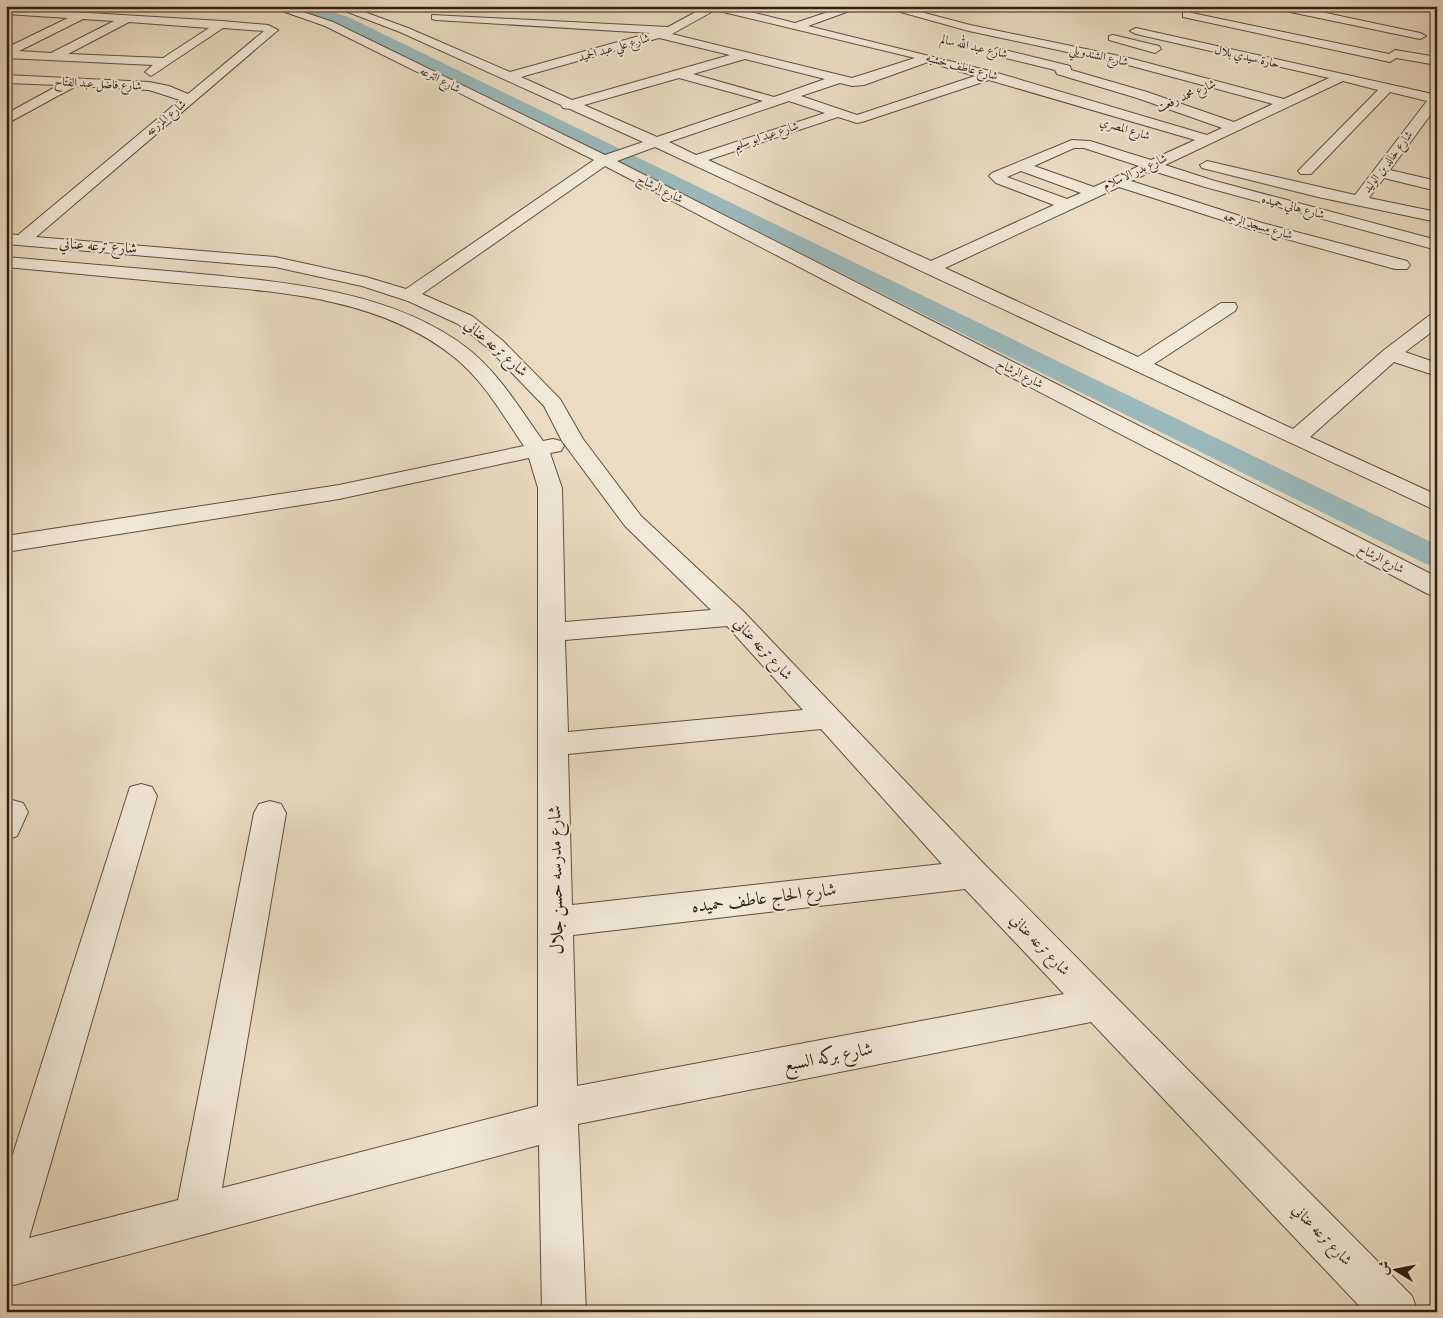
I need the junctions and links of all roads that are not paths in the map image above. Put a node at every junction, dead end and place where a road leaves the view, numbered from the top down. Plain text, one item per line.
1 (273, 6) edge
2 (337, 6) edge
3 (450, 6) edge
4 (715, 6) edge
5 (858, 6) edge
6 (884, 6) edge
7 (1276, 6) edge
8 (1325, 6) edge
9 (1212, 8) dead end
10 (773, 9) dead end
11 (6, 11) edge
12 (82, 11) edge
13 (502, 11) dead end
14 (555, 11) dead end
15 (913, 14) junction
16 (755, 16) junction
17 (436, 17) junction
18 (128, 18) junction
19 (492, 20) junction
20 (170, 21) junction
21 (889, 22) dead end
22 (542, 23) junction
23 (222, 24) junction
24 (797, 26) junction
25 (666, 28) junction
26 (154, 30) dead end
27 (404, 30) junction
28 (815, 30) junction
29 (863, 30) dead end
30 (1316, 30) dead end
31 (1426, 30) junction
32 (1136, 31) junction
33 (845, 36) junction
34 (36, 38) junction
35 (790, 40) dead end
36 (88, 41) junction
37 (1104, 41) junction
38 (1123, 48) dead end
39 (983, 49) dead end
40 (120, 50) dead end
41 (765, 50) dead end
42 (1075, 50) junction
43 (6, 53) edge
44 (1396, 53) junction
45 (53, 56) junction
46 (746, 56) junction
47 (1101, 56) junction
48 (1306, 57) dead end
49 (928, 58) junction
50 (103, 59) junction
51 (1437, 61) edge
52 (164, 62) junction
53 (1146, 66) junction
54 (790, 67) junction
55 (1064, 70) junction
56 (679, 74) junction
57 (1236, 74) dead end
58 (990, 75) junction
59 (508, 78) junction
60 (1340, 78) junction
61 (13, 79) edge
62 (838, 79) junction
63 (1359, 81) junction
64 (73, 83) junction
65 (1026, 84) junction
66 (1213, 84) junction
67 (131, 85) junction
68 (6, 87) edge
69 (730, 88) junction
70 (1290, 88) dead end
71 (1387, 88) junction
72 (1308, 92) junction
73 (1431, 95) edge
74 (788, 96) junction
75 (768, 98) dead end
76 (188, 99) junction
77 (1285, 103) junction
78 (1168, 104) junction
79 (568, 105) junction
80 (837, 113) junction
81 (1137, 118) junction
82 (1091, 119) dead end
83 (6, 120) edge
84 (1234, 127) junction
85 (1061, 135) dead end
86 (1198, 143) junction
87 (646, 144) junction
88 (1080, 144) junction
89 (1225, 150) dead end
90 (1171, 156) junction
91 (609, 158) junction
92 (694, 160) junction
93 (1020, 166) junction
94 (1150, 166) junction
95 (1288, 166) dead end
96 (1306, 171) junction
97 (1380, 172) junction
98 (1324, 175) dead end
99 (1117, 181) junction
100 (1351, 182) dead end
101 (1437, 186) edge
102 (1369, 187) junction
103 (1094, 192) junction
104 (1359, 200) junction
105 (1068, 205) junction
106 (1437, 217) edge
107 (63, 243) junction
108 (1437, 245) edge
109 (11, 247) edge
110 (35, 264) junction
111 (1401, 265) dead end
112 (931, 268) junction
113 (409, 295) junction
114 (1228, 306) dead end
115 (1437, 320) edge
116 (1391, 354) junction
117 (1140, 365) junction
118 (1437, 370) edge
119 (1297, 437) junction
120 (573, 441) junction
121 (538, 450) junction
122 (1437, 504) edge
123 (6, 544) edge
124 (1437, 588) edge
125 (734, 617) junction
126 (552, 632) junction
127 (827, 718) junction
128 (554, 744) junction
129 (141, 796) dead end
130 (270, 813) dead end
131 (972, 874) junction
132 (556, 922) junction
133 (1098, 1004) junction
134 (559, 1114) junction
135 (196, 1216) junction
136 (6, 1246) edge
137 (6, 1266) edge
138 (564, 1312) edge
139 (1396, 1312) edge

1 - 91 street, شارع الترعه
2 - 27 street, شارع الترعه
3 - 17 street
4 - 16 street, شارع عاطف خشبه
4 - 25 street, شارع علي عبد الحميد
5 - 24 street
6 - 15 street, شارع الشندويلي
7 - 31 street
8 - 31 street
9 - 44 street
10 - 16 street
11 - 12 street
12 - 18 street
12 - 34 street
13 - 19 street
14 - 22 street
15 - 21 street
15 - 42 street, شارع الشندويلي
16 - 24 street, شارع عاطف خشبه
17 - 19 street
17 - 27 street
18 - 20 street
18 - 36 street
19 - 22 street
20 - 23 street
20 - 26 street
22 - 25 street
23 - 52 street
23 - 76 street, شارع المزرعه
24 - 28 street, شارع عاطف خشبه
25 - 46 street
25 - 59 street, شارع علي عبد الحميد
27 - 59 street, شارع الترعه
28 - 33 street, شارع عاطف خشبه
28 - 35 street
29 - 33 street
30 - 44 street
31 - 44 street
32 - 37 street
32 - 48 street
32 - 60 street, حارة سيدي بلال
33 - 49 street, شارع عاطف خشبه
34 - 36 street
34 - 43 street
36 - 45 street
37 - 42 street
37 - 53 street
38 - 47 street
39 - 55 street, شارع عبد الله سالم
40 - 50 street
41 - 46 street
42 - 47 street, شارع الشندويلي
43 - 45 street
44 - 51 street
44 - 63 street
45 - 50 street
46 - 54 street
46 - 56 street
47 - 53 street, شارع الشندويلي
47 - 55 street
49 - 58 street, شارع عاطف خشبه
49 - 62 street
50 - 52 street
52 - 67 street
53 - 66 street, شارع الشندويلي
54 - 62 street
54 - 69 street
55 - 65 street
55 - 78 street, شارع عبد الله سالم
56 - 69 street
56 - 79 street
57 - 66 street, شارع محمد رفعت
58 - 65 street, شارع عاطف خشبه
58 - 80 street
59 - 79 street, شارع الترعه
60 - 63 street, حارة سيدي بلال
60 - 72 street, شارع بدر الاسلام
61 - 64 street, شارع فاضل عبد الفتاح
61 - 68 street
62 - 74 street
63 - 71 street, حارة سيدي بلال
64 - 67 street, شارع فاضل عبد الفتاح
64 - 83 street
65 - 81 street, شارع عاطف خشبه
66 - 77 street, شارع الشندويلي
66 - 78 street, شارع محمد رفعت
67 - 76 street, شارع فاضل عبد الفتاح
69 - 75 street
70 - 72 street
71 - 73 street, حارة سيدي بلال
71 - 96 street
72 - 77 street, شارع بدر الاسلام
73 - 97 street, شارع خالد بن الوليد
74 - 80 street
74 - 87 street
76 - 109 street, شارع المزرعه
77 - 84 street, شارع بدر الاسلام
78 - 81 street, شارع محمد رفعت
78 - 84 street, شارع عبد الله سالم
79 - 87 street, شارع الترعه
80 - 92 street, شارع عيد ابو سليم
81 - 86 street, شارع عاطف خشبه
82 - 86 street, شارع المصري
84 - 86 street, شارع بدر الاسلام
85 - 88 street, شارع هاني حميده
86 - 89 street
86 - 90 street, شارع بدر الاسلام
87 - 91 street
87 - 92 street
88 - 93 street
88 - 94 street, شارع هاني حميده
90 - 94 street, شارع بدر الاسلام
90 - 104 street
91 - 113 street
91 - 124 street, شارع الرشاح
92 - 112 street
93 - 103 street
93 - 105 street
94 - 99 street, شارع بدر الاسلام
94 - 108 street, شارع هاني حميده
95 - 96 street
96 - 98 street
97 - 101 street
97 - 102 street, شارع خالد بن الوليد
99 - 103 street, شارع بدر الاسلام
99 - 111 street, شارع مسجد الرحمه
100 - 102 street
102 - 104 street, شارع خالد بن الوليد
103 - 105 street, شارع بدر الاسلام
104 - 106 street
105 - 112 street, شارع بدر الاسلام
107 - 109 street, شارع ترعه عناني
107 - 110 street
107 - 113 street, شارع ترعه عناني
109 - 110 street, شارع ترعه عناني
110 - 121 street, شارع ترعه عناني
112 - 117 street
113 - 120 street, شارع ترعه عناني
114 - 117 street
115 - 116 street
116 - 118 street
116 - 119 street
117 - 119 street
119 - 122 street
120 - 121 street
120 - 125 street, شارع ترعه عناني
121 - 123 street
121 - 126 street, شارع مدرسه حسن جلال
125 - 126 street
125 - 127 street, شارع ترعه عناني
126 - 128 street, شارع مدرسه حسن جلال
127 - 128 street
127 - 131 street, شارع ترعه عناني
128 - 132 street, شارع مدرسه حسن جلال
129 - 136 street
130 - 135 street
131 - 132 street, شارع الحاج عاطف حميده
131 - 133 street, شارع ترعه عناني
132 - 134 street, شارع مدرسه حسن جلال
133 - 134 street, شارع بركه السبع
133 - 139 street, شارع ترعه عناني
134 - 135 street, شارع بركه السبع
134 - 138 street, شارع مدرسه حسن جلال
135 - 137 street, شارع بركه السبع

